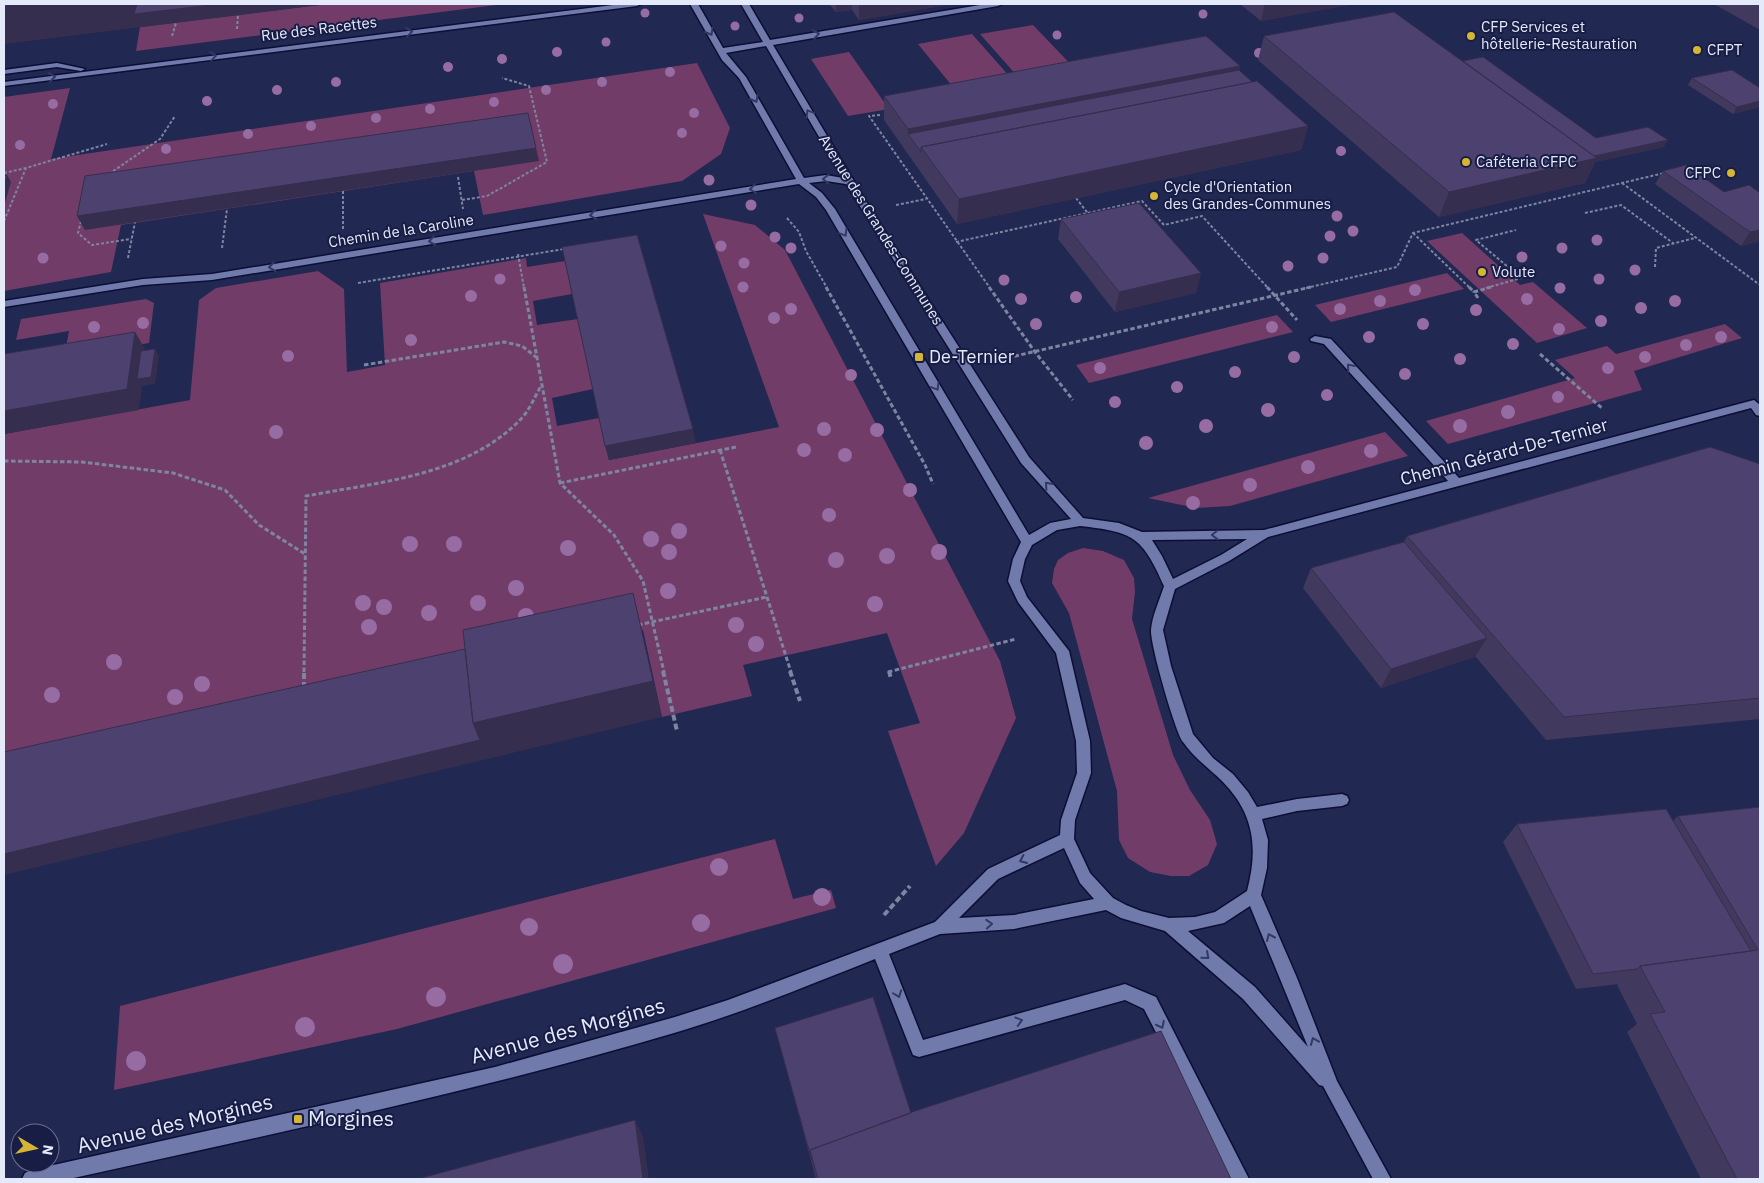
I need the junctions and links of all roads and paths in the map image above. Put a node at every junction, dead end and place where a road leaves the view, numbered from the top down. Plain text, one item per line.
1 (637, 4) edge
2 (694, 4) edge
3 (744, 4) edge
4 (998, 4) edge
5 (768, 44) junction
6 (721, 52) junction
7 (4, 72) edge
8 (95, 72) junction
9 (502, 78) dead end
10 (4, 84) edge
11 (880, 114) dead end
12 (176, 116) dead end
13 (106, 144) dead end
14 (26, 168) junction
15 (1666, 172) edge
16 (4, 173) edge
17 (458, 177) edge
18 (104, 178) edge
19 (801, 181) junction
20 (851, 182) junction
21 (1622, 183) junction
22 (343, 191) edge
23 (1076, 198) edge
24 (926, 199) junction
25 (462, 200) junction
26 (896, 205) dead end
27 (227, 209) edge
28 (1585, 213) dead end
29 (82, 215) edge
30 (464, 215) dead end
31 (787, 218) dead end
32 (4, 221) edge
33 (136, 222) edge
34 (1095, 223) edge
35 (1516, 230) dead end
36 (343, 233) dead end
37 (1413, 233) junction
38 (1695, 238) junction
39 (131, 239) junction
40 (956, 242) junction
41 (1673, 243) junction
42 (566, 249) edge
43 (518, 250) dead end
44 (222, 252) dead end
45 (518, 256) junction
46 (126, 267) dead end
47 (1655, 267) dead end
48 (358, 283) dead end
49 (1760, 285) edge
50 (1474, 292) junction
51 (1275, 295) junction
52 (1478, 298) dead end
53 (4, 304) edge
54 (1290, 312) dead end
55 (1315, 339) dead end
56 (1035, 352) junction
57 (1540, 354) dead end
58 (537, 357) junction
59 (989, 362) dead end
60 (364, 365) dead end
61 (542, 384) junction
62 (1073, 400) dead end
63 (1758, 405) edge
64 (1603, 409) dead end
65 (736, 447) dead end
66 (720, 450) junction
67 (4, 460) edge
68 (1456, 482) junction
69 (560, 483) junction
70 (933, 484) dead end
71 (1080, 522) junction
72 (1264, 534) junction
73 (1140, 536) junction
74 (1028, 542) junction
75 (305, 554) junction
76 (1170, 586) junction
77 (767, 597) junction
78 (653, 621) junction
79 (634, 626) edge
80 (1022, 638) dead end
81 (891, 679) dead end
82 (304, 689) edge
83 (800, 700) dead end
84 (677, 731) dead end
85 (1342, 800) dead end
86 (1253, 814) junction
87 (1067, 839) junction
88 (1253, 895) junction
89 (1108, 903) junction
90 (1169, 925) junction
91 (940, 927) junction
92 (880, 949) junction
93 (1332, 1086) junction
94 (31, 1179) edge
95 (1240, 1179) edge
96 (1382, 1179) edge

8 -> 1 street, Rue des Racettes
2 -> 6 street, Avenue des Grandes-Communes
3 - 5 street, Avenue des Grandes-Communes
5 -> 4 street
5 - 6 street
20 -> 5 street, Avenue des Grandes-Communes
6 -> 19 street, Avenue des Grandes-Communes
7 - 8 street
10 -> 8 street, Rue des Racettes
9 - 25 path
11 - 24 path
12 - 18 path
13 - 14 path
14 - 16 path
14 - 32 path
15 - 21 path
17 - 25 path
20 -> 19 street, Chemin de la Caroline
19 -> 53 street, Chemin de la Caroline
19 -> 74 street, Avenue des Grandes-Communes
71 -> 20 street, Avenue des Grandes-Communes
21 - 37 path
21 - 38 path
22 - 36 path
23 - 34 path, bridge
24 - 26 path
24 - 40 path
25 - 30 path
27 - 44 path
28 - 41 path
29 - 39 path
31 - 70 path
33 - 39 path
35 - 50 path
37 - 50 path
37 - 51 path
38 - 41 path
38 - 49 path
39 - 46 path
40 - 51 path
40 - 56 path
41 - 47 path
42 - 45 path
43 - 45 path
45 - 48 path
45 - 58 path
50 - 52 path
51 - 54 path
51 - 56 path
68 -> 55 street
56 - 59 path
56 - 62 path
57 - 64 path
58 - 60 path
58 - 61 path
61 - 69 path
61 - 75 path
63 - 68 street, Chemin Gérard-De-Ternier
65 - 66 path
66 - 69 path
66 - 77 path
67 - 75 path
68 - 72 street, Chemin Gérard-De-Ternier
69 - 78 path
71 - 73 street
71 - 74 street
72 -> 73 street, Chemin Gérard-De-Ternier
72 - 76 street, Chemin Gérard-De-Ternier
73 - 76 street
74 - 87 street
75 - 82 path
76 - 86 street
77 - 78 path
77 - 83 path
78 - 79 path
78 - 84 path
80 - 81 path
85 - 86 street
86 - 88 street
87 - 89 street
87 -> 91 street
88 - 90 street
93 -> 88 street
89 - 90 street
91 -> 89 street, Avenue des Morgines
90 -> 93 street
91 - 92 street, Avenue des Morgines
92 - 94 street, Avenue des Morgines
92 -> 95 street
93 - 96 street

